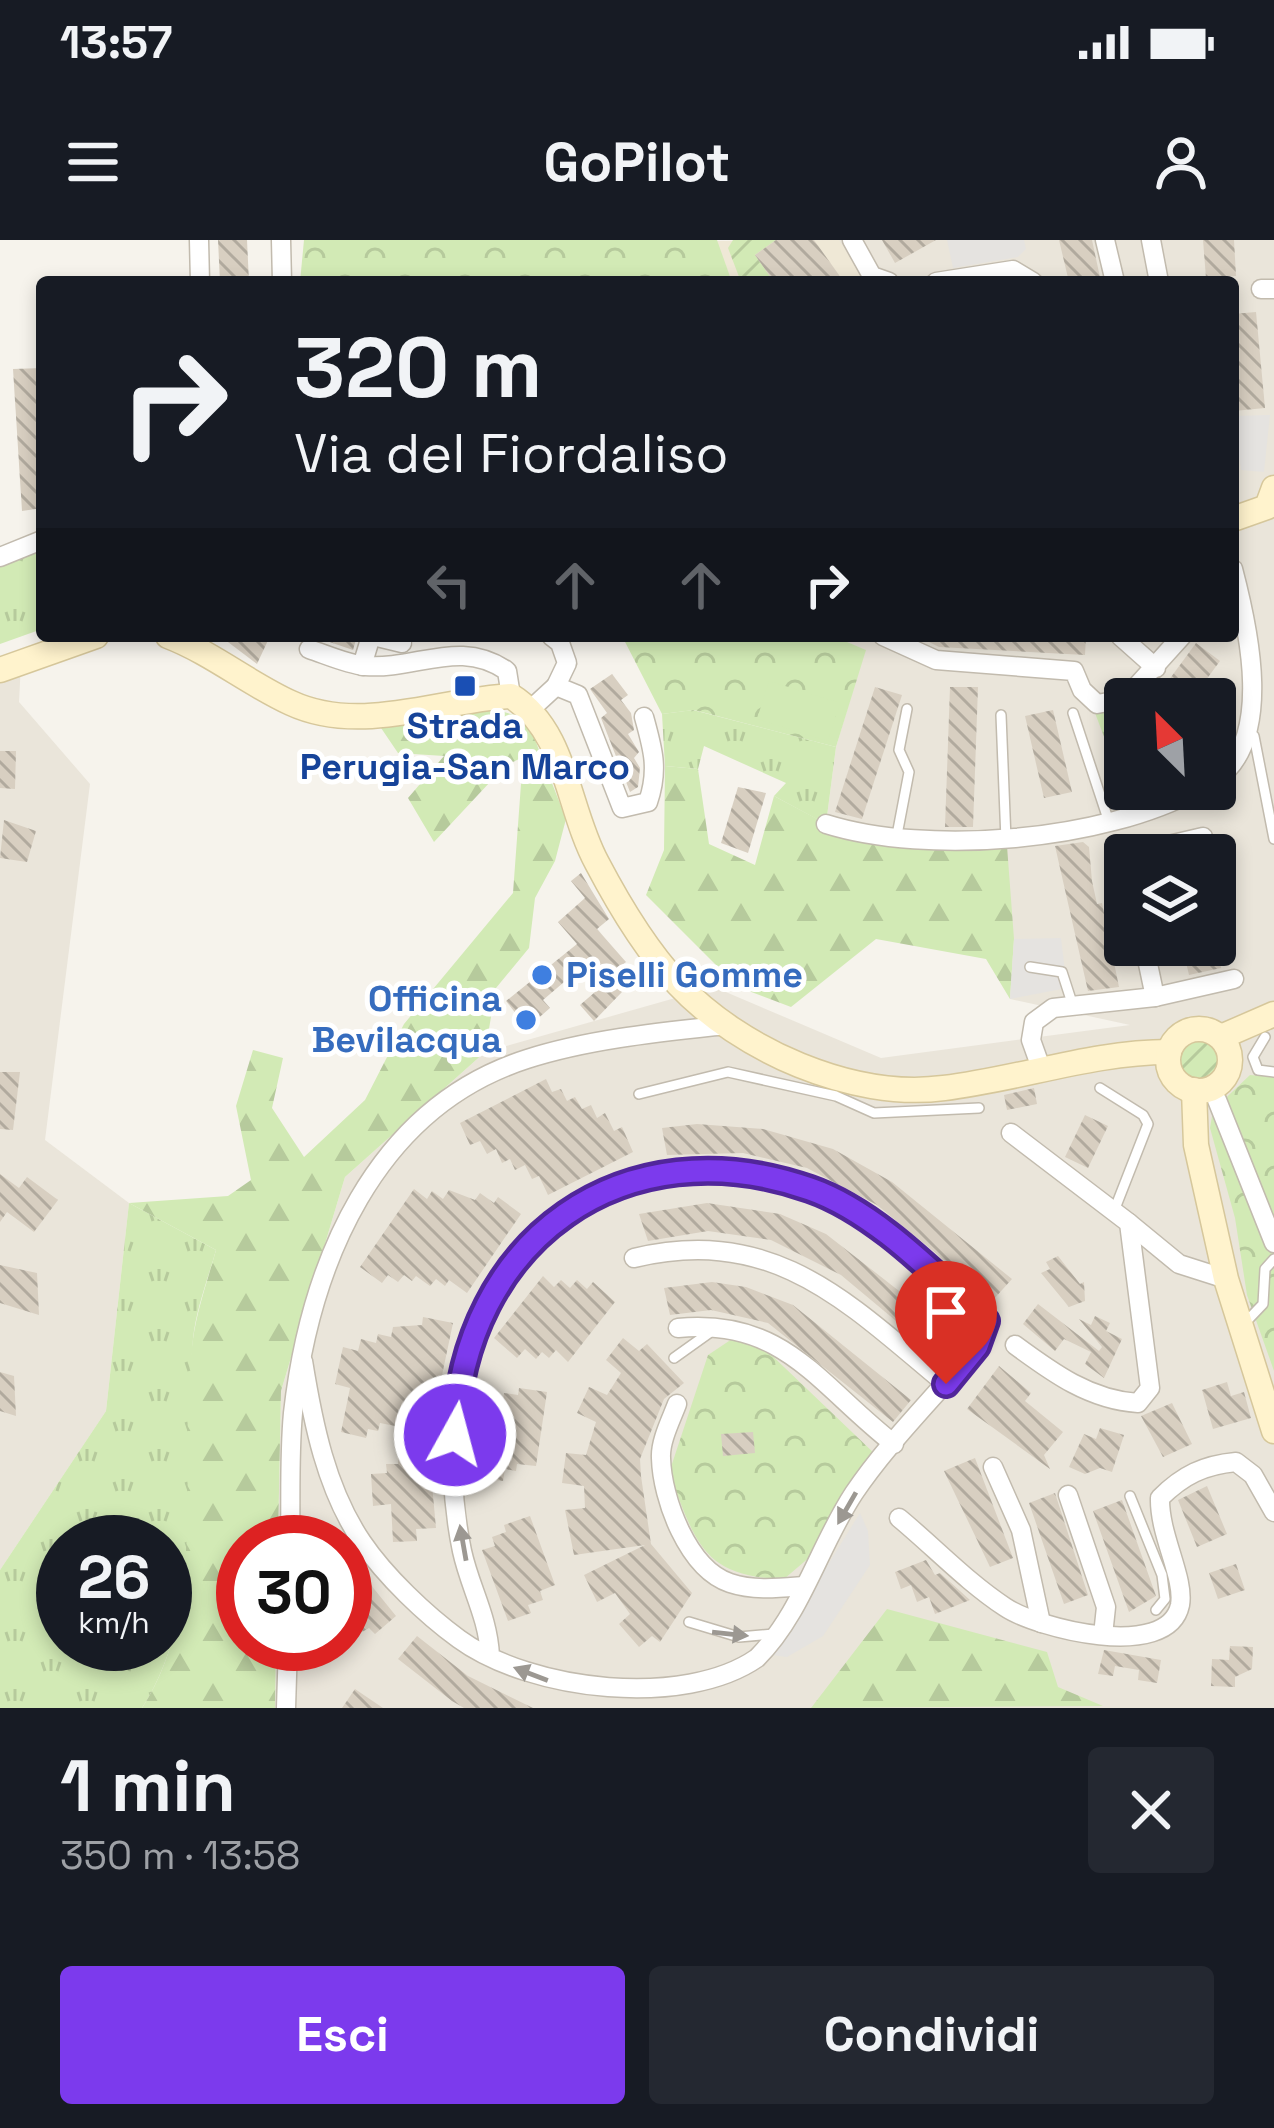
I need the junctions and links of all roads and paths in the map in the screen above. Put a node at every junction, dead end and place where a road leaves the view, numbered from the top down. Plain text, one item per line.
1 (199, 240) edge
2 (281, 240) edge
3 (852, 240) edge
4 (1105, 240) edge
5 (1151, 240) edge
6 (200, 276) edge
7 (281, 276) edge
8 (872, 276) edge
9 (974, 276) edge
10 (1023, 276) edge
11 (1114, 276) edge
12 (1158, 276) edge
13 (1274, 488) edge
14 (1239, 517) edge
15 (36, 542) edge
16 (0, 556) edge
17 (1239, 597) edge
18 (65, 642) edge
19 (179, 642) edge
20 (370, 642) edge
21 (398, 642) edge
22 (564, 642) edge
23 (897, 642) edge
24 (1127, 642) edge
25 (1177, 642) edge
26 (402, 643) dead end
27 (309, 649) dead end
28 (362, 666) junction
29 (1156, 668) junction
30 (0, 670) edge
31 (1146, 678) edge
32 (556, 686) junction
33 (521, 703) junction
34 (1104, 703) edge
35 (907, 709) dead end
36 (1073, 713) dead end
37 (644, 716) dead end
38 (1001, 716) dead end
39 (1253, 736) junction
40 (1236, 756) edge
41 (1135, 810) edge
42 (1108, 819) junction
43 (826, 824) dead end
44 (1274, 839) edge
45 (896, 840) junction
46 (1006, 840) junction
47 (1148, 966) edge
48 (1030, 967) dead end
49 (1234, 979) dead end
50 (1155, 997) junction
51 (1073, 1006) junction
52 (726, 1025) junction
53 (1269, 1025) edge
54 (1220, 1037) junction
55 (1169, 1052) junction
56 (1041, 1068) junction
57 (1274, 1072) edge
58 (1100, 1088) dead end
59 (639, 1094) dead end
60 (1206, 1095) junction
61 (979, 1108) dead end
62 (1011, 1133) dead end
63 (1121, 1217) junction
64 (1274, 1243) edge
65 (634, 1258) dead end
66 (1274, 1259) edge
67 (1226, 1279) junction
68 (719, 1326) junction
69 (679, 1328) dead end
70 (1238, 1330) junction
71 (1015, 1345) dead end
72 (674, 1358) dead end
73 (303, 1361) junction
74 (946, 1384) junction
75 (677, 1405) dead end
76 (1274, 1431) edge
77 (894, 1444) junction
78 (994, 1467) dead end
79 (1069, 1495) dead end
80 (1130, 1496) dead end
81 (1274, 1512) edge
82 (291, 1515) edge
83 (899, 1518) dead end
84 (1169, 1573) junction
85 (804, 1586) junction
86 (1156, 1610) dead end
87 (689, 1622) dead end
88 (1041, 1623) junction
89 (774, 1634) junction
90 (1103, 1635) junction
91 (490, 1656) junction
92 (288, 1671) edge
93 (286, 1708) edge

1 - 6 street
2 - 7 street
3 - 8 street
4 - 11 street
5 - 12 street
9 - 10 street
13 - 14 main road
15 - 16 street
17 - 39 street
18 - 30 main road
19 - 33 main road
20 - 28 street
21 - 26 street
22 - 32 street
23 - 34 street
24 - 29 street
25 - 29 street
27 - 28 street
28 - 33 street
29 - 31 street
32 - 33 street
32 - 37 street
33 - 52 main road
35 - 45 lane
36 - 42 lane
38 - 46 lane
39 - 40 street
39 - 44 lane
41 - 42 street
42 - 46 street
43 - 45 street
45 - 46 street
47 - 50 street
48 - 51 lane
49 - 50 street
50 - 51 street
51 - 56 street
52 - 56 main road
52 - 73 street
53 - 54 main road
53 - 57 lane
54 - 55 main road
54 - 60 main road
55 - 56 main road
55 - 60 main road
58 - 63 lane
59 - 61 lane
60 - 64 street
60 - 67 main road
62 - 63 street
63 - 67 street
63 - 71 street
65 - 74 street
66 - 70 lane
67 - 70 main road
68 - 69 street
68 - 72 lane
68 - 77 street
70 - 76 main road
73 - 82 street
73 - 91 street
74 - 77 street
91 -> 74 street
75 - 85 street
77 -> 85 street
78 - 88 street
79 - 90 street
80 - 84 lane
81 - 84 street
83 - 88 street
84 - 86 lane
84 - 90 street
85 - 89 street
87 -> 89 lane
88 - 90 street
89 -> 91 street
92 - 93 street

